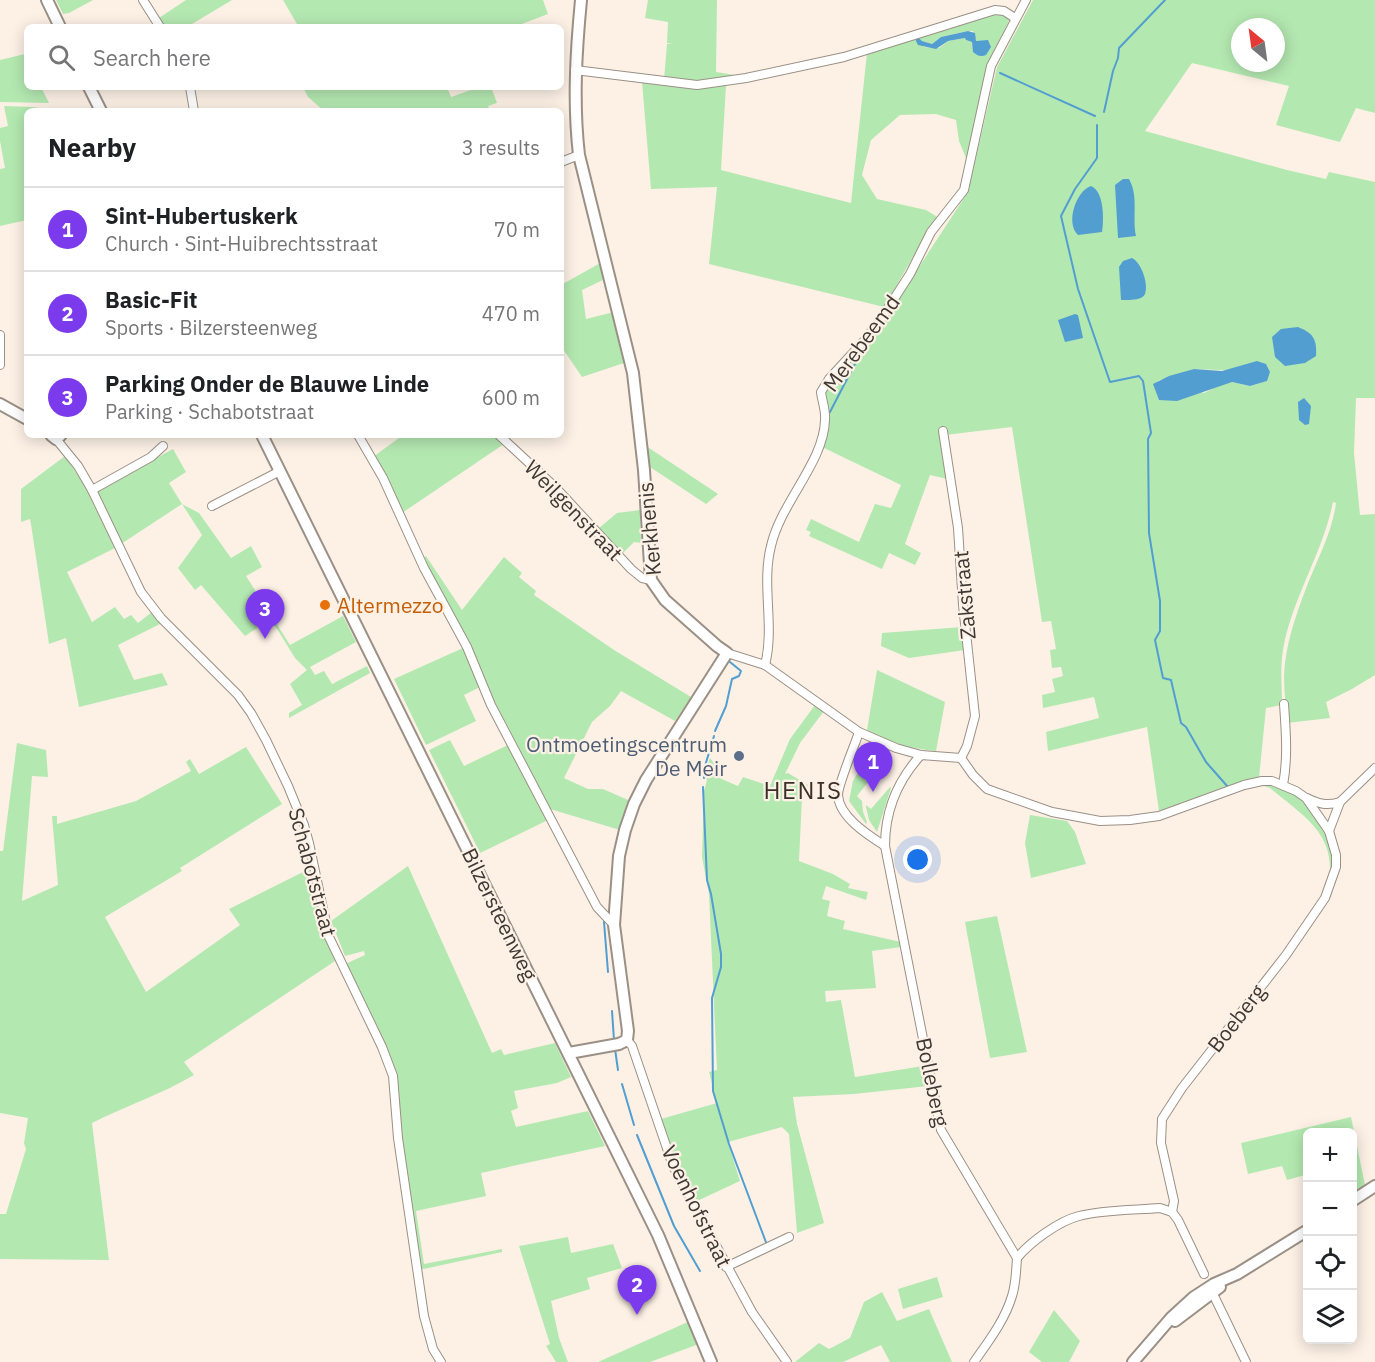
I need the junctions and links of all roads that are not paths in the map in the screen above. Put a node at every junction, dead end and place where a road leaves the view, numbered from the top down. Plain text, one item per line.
1 (47, 0) edge
2 (143, 0) edge
3 (581, 0) edge
4 (1026, 0) edge
5 (1015, 18) junction
6 (59, 24) edge
7 (158, 24) edge
8 (575, 70) junction
9 (90, 90) edge
10 (190, 90) edge
11 (100, 108) edge
12 (194, 108) edge
13 (579, 155) junction
14 (564, 161) edge
15 (0, 335) edge
16 (0, 365) edge
17 (0, 404) edge
18 (24, 418) edge
19 (943, 431) dead end
20 (57, 438) edge
21 (264, 438) edge
22 (360, 438) edge
23 (502, 438) edge
24 (164, 447) dead end
25 (280, 471) junction
26 (92, 490) junction
27 (212, 506) dead end
28 (651, 580) junction
29 (727, 653) junction
30 (765, 665) junction
31 (1284, 704) dead end
32 (859, 732) junction
33 (921, 755) junction
34 (961, 758) junction
35 (1375, 768) edge
36 (1283, 785) junction
37 (1306, 798) junction
38 (1340, 802) junction
39 (1329, 831) junction
40 (885, 846) junction
41 (614, 925) junction
42 (627, 1040) junction
43 (569, 1053) junction
44 (1375, 1186) edge
45 (1357, 1198) edge
46 (1172, 1212) junction
47 (1303, 1233) edge
48 (789, 1237) dead end
49 (1017, 1258) junction
50 (726, 1267) junction
51 (1204, 1274) dead end
52 (1237, 1274) junction
53 (1215, 1298) dead end
54 (1162, 1330) junction
55 (441, 1362) edge
56 (711, 1362) edge
57 (788, 1362) edge
58 (974, 1362) edge
59 (1133, 1362) edge
60 (1246, 1362) edge

1 - 6 main road
2 - 7 street
3 - 8 main road, Kerkhenis
4 - 5 street, Merebeemd
5 - 8 street
5 - 30 street, Merebeemd
8 - 13 main road, Kerkhenis
9 - 11 main road
10 - 12 street
13 - 14 street
13 - 28 main road, Kerkhenis
15 - 16 street
17 - 18 main road
19 - 34 street, Zakstraat
20 - 26 street, Schabotstraat
21 - 25 main road, Bilzersteenweg
22 - 41 street
23 - 28 street, Weilgenstraat
24 - 26 street
25 - 27 street
25 - 43 main road, Bilzersteenweg
26 - 55 street, Schabotstraat
28 - 29 main road, Kerkhenis
29 - 30 street, Kerkhenis
29 - 41 main road
30 - 32 street, Kerkhenis
31 - 36 street
32 - 33 street, Kerkhenis
32 - 40 street
33 - 34 street, Kerkhenis
33 - 40 street, Bolleberg
34 - 36 street, Boeberg
35 - 38 street
36 - 37 street, Boeberg
37 - 38 street, Boeberg
37 - 39 street, Boeberg
38 - 39 street
39 - 46 street, Boeberg
40 - 49 street, Bolleberg
41 - 42 main road
42 - 43 main road
42 - 50 street, Voenhofstraat
43 - 56 main road, Bilzersteenweg
44 - 45 main road
46 - 49 street
46 - 51 street
47 - 52 main road
48 - 50 street
49 - 58 street
50 - 57 street, Voenhofstraat
52 - 54 main road
52 - 54 main road
53 - 60 street
54 - 59 main road

